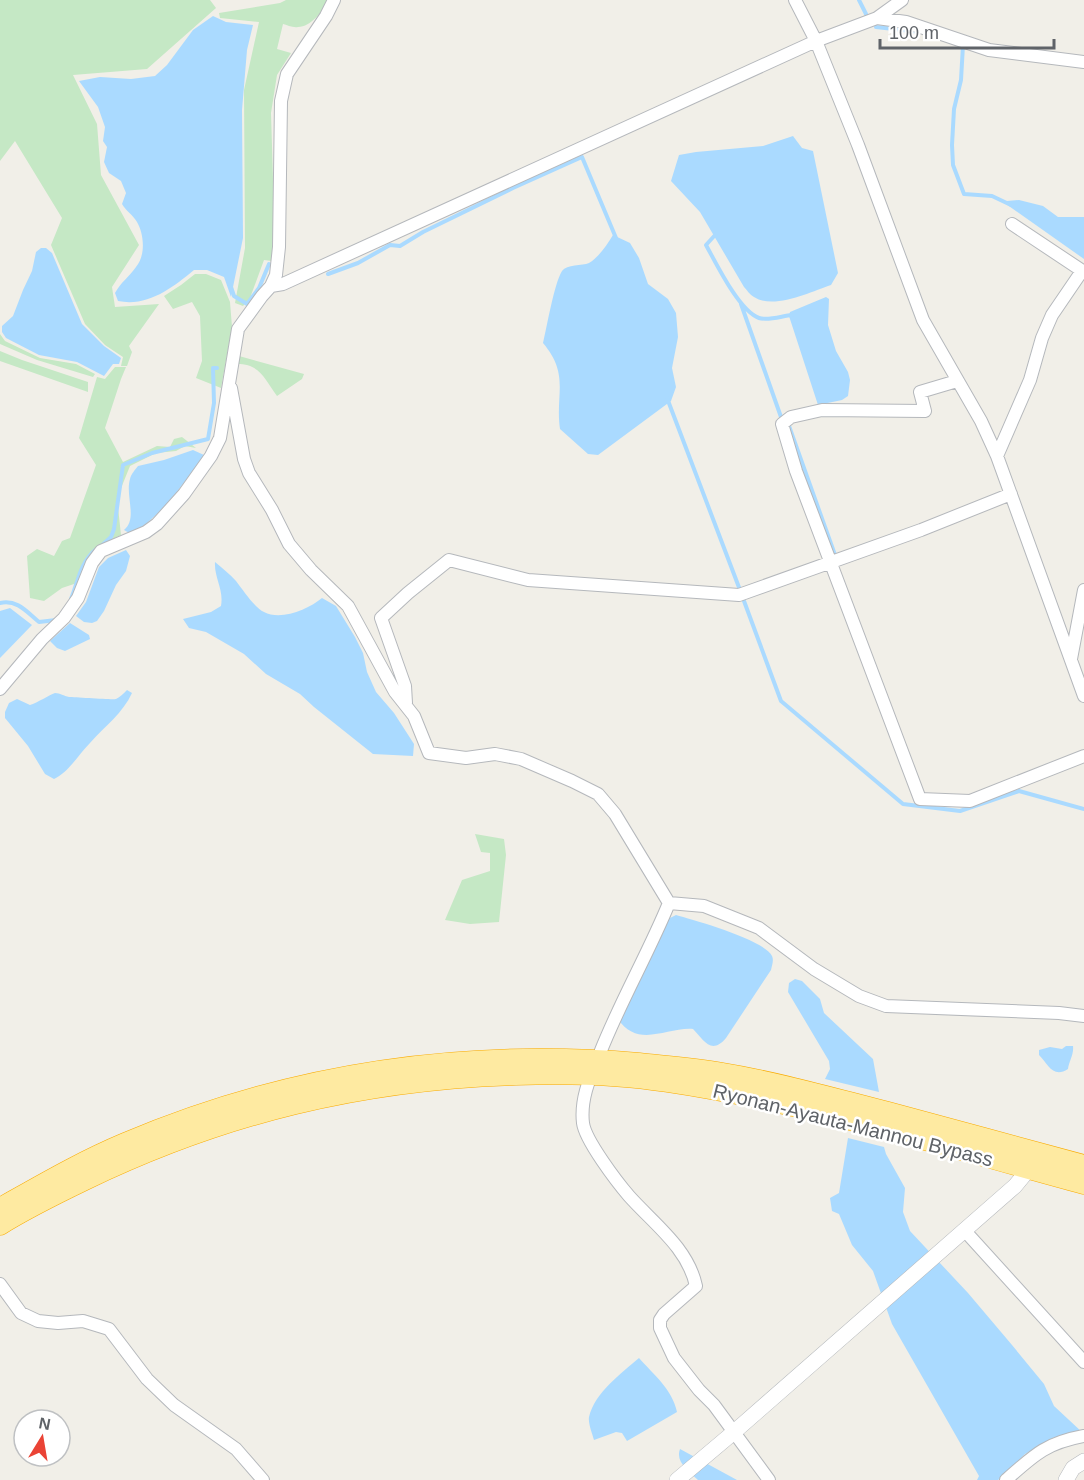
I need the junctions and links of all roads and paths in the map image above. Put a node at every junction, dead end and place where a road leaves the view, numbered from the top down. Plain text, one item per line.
1 (334, 0) edge
2 (795, 0) edge
3 (902, 0) edge
4 (877, 18) junction
5 (816, 41) junction
6 (1084, 62) edge
7 (1012, 224) dead end
8 (1083, 272) edge
9 (271, 286) junction
10 (229, 381) junction
11 (957, 381) junction
12 (997, 456) junction
13 (1011, 494) junction
14 (831, 562) junction
15 (1084, 590) edge
16 (1071, 660) junction
17 (0, 689) edge
18 (1084, 696) edge
19 (406, 703) junction
20 (1084, 756) edge
21 (669, 903) junction
22 (1084, 1016) edge
23 (594, 1067) junction
24 (1031, 1161) junction
25 (1084, 1166) edge
26 (1084, 1184) edge
27 (0, 1208) edge
28 (0, 1225) edge
29 (964, 1231) junction
30 (0, 1284) edge
31 (1084, 1362) edge
32 (734, 1432) junction
33 (1084, 1436) edge
34 (1084, 1461) edge
35 (677, 1479) edge
36 (263, 1480) edge
37 (769, 1480) edge
38 (1006, 1480) edge
39 (1066, 1480) edge

1 - 9 street
2 - 5 street
3 - 4 street
4 - 5 street
4 - 6 street
5 - 9 street
5 - 11 street
7 - 8 street
8 - 12 street
9 - 10 street
10 - 17 street
10 - 19 street
11 - 12 street
11 - 14 street
12 - 13 street
13 - 14 street
13 - 16 street
14 - 19 street
14 - 20 street
15 - 16 street
16 - 18 street
19 - 21 street
21 - 22 street
21 - 23 street
23 - 24 highway, Ryonan-Ayauta-Mannou Bypass
23 - 27 highway, Ryonan-Ayauta-Mannou Bypass
23 - 28 highway, Ryonan-Ayauta-Mannou Bypass
23 - 32 street
24 - 25 highway, Ryonan-Ayauta-Mannou Bypass
24 - 26 highway, Ryonan-Ayauta-Mannou Bypass
24 - 29 street
29 - 31 street
29 - 32 street
30 - 36 street
32 - 35 street
32 - 37 street
33 - 38 street
34 - 39 street

